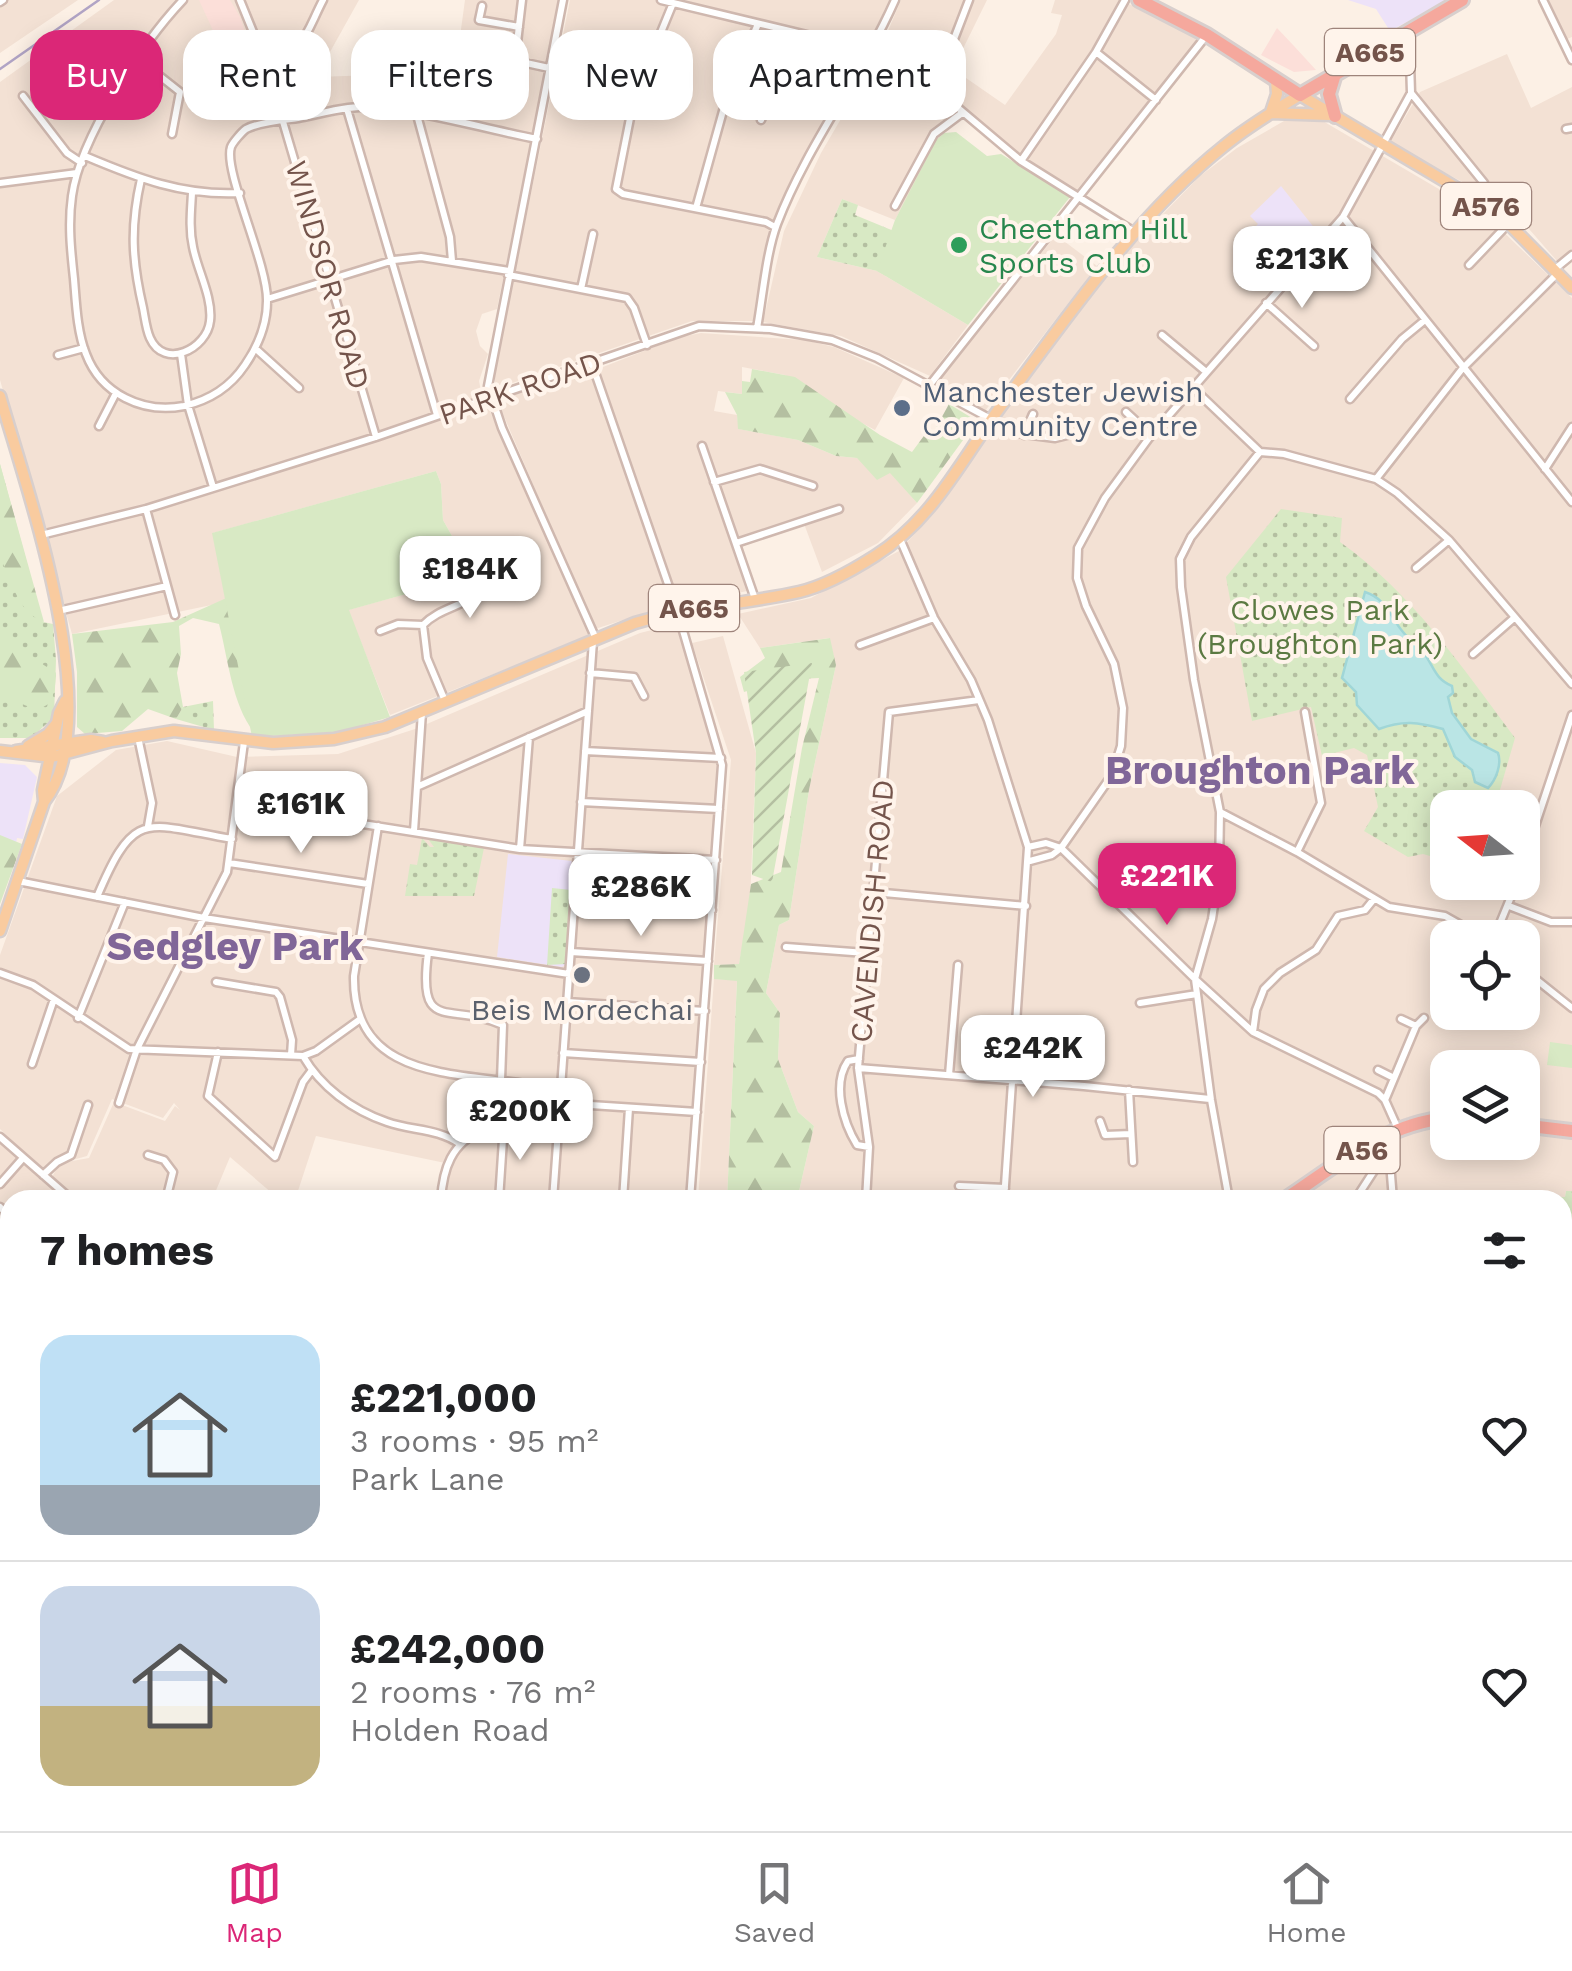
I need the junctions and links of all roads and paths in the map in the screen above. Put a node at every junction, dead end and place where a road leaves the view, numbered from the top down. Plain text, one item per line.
1 (184, 0) edge
2 (240, 0) edge
3 (323, 0) edge
4 (522, 0) edge
5 (563, 0) edge
6 (661, 0) edge
7 (895, 0) edge
8 (968, 0) edge
9 (1125, 0) edge
10 (1138, 0) edge
11 (1543, 0) edge
12 (1458, 1) edge
13 (673, 2) junction
14 (482, 6) dead end
15 (758, 24) junction
16 (518, 27) junction
17 (1409, 28) junction
18 (160, 30) edge
19 (252, 30) edge
20 (307, 30) edge
21 (557, 30) edge
22 (784, 30) edge
23 (879, 30) edge
24 (957, 30) edge
25 (1207, 34) junction
26 (1568, 40) edge
27 (1096, 52) junction
28 (1572, 60) edge
29 (549, 68) joint
30 (1336, 72) junction
31 (163, 79) edge
32 (1276, 80) junction
33 (1411, 92) junction
34 (1300, 94) junction
35 (23, 96) dead end
36 (1156, 100) junction
37 (346, 109) junction
38 (351, 109) edge
39 (331, 112) edge
40 (1270, 112) junction
41 (966, 116) edge
42 (1334, 116) junction
43 (102, 120) edge
44 (283, 120) joint
45 (418, 120) edge
46 (441, 120) edge
47 (832, 120) edge
48 (953, 120) edge
49 (172, 134) dead end
50 (537, 140) junction
51 (1384, 146) junction
52 (83, 160) junction
53 (1020, 161) junction
54 (78, 172) junction
55 (141, 180) junction
56 (0, 182) edge
57 (192, 193) junction
58 (240, 193) junction
59 (1078, 196) junction
60 (1481, 202) junction
61 (895, 206) dead end
62 (696, 208) junction
63 (1342, 217) junction
64 (1508, 222) junction
65 (774, 227) junction
66 (1136, 233) junction
67 (593, 234) dead end
68 (1572, 254) edge
69 (394, 260) junction
70 (452, 261) junction
71 (1469, 265) dead end
72 (1557, 270) junction
73 (508, 273) junction
74 (328, 280) junction
75 (1572, 288) edge
76 (581, 289) junction
77 (268, 300) junction
78 (1266, 303) junction
79 (1424, 320) junction
80 (758, 328) junction
81 (1162, 335) dead end
82 (647, 346) junction
83 (1314, 346) dead end
84 (84, 348) junction
85 (256, 349) junction
86 (180, 354) junction
87 (58, 356) dead end
88 (592, 364) junction
89 (1462, 369) junction
90 (1205, 371) junction
91 (929, 386) junction
92 (1192, 387) junction
93 (299, 388) dead end
94 (116, 394) junction
95 (0, 396) edge
96 (491, 397) junction
97 (1350, 399) dead end
98 (188, 405) junction
99 (1126, 412) dead end
100 (1032, 414) dead end
101 (437, 415) junction
102 (992, 419) junction
103 (99, 426) dead end
104 (1572, 427) edge
105 (1070, 434) dead end
106 (1024, 435) junction
107 (1152, 435) junction
108 (376, 437) junction
109 (702, 446) dead end
110 (1260, 452) junction
111 (1545, 469) junction
112 (1376, 479) junction
113 (714, 482) junction
114 (814, 486) dead end
115 (213, 487) junction
116 (1572, 502) edge
117 (839, 509) dead end
118 (146, 510) junction
119 (40, 535) junction
120 (900, 538) junction
121 (1450, 540) junction
122 (736, 544) junction
123 (1416, 568) dead end
124 (487, 585) dead end
125 (167, 586) junction
126 (755, 599) junction
127 (678, 610) junction
128 (58, 611) junction
129 (175, 615) dead end
130 (934, 618) junction
131 (1514, 618) junction
132 (423, 625) junction
133 (380, 631) dead end
134 (594, 640) junction
135 (860, 645) dead end
136 (1473, 654) dead end
137 (590, 672) junction
138 (1572, 684) edge
139 (644, 696) dead end
140 (980, 700) junction
141 (445, 702) junction
142 (67, 704) junction
143 (422, 711) junction
144 (588, 711) junction
145 (1305, 712) dead end
146 (1572, 714) edge
147 (58, 722) junction
148 (138, 736) junction
149 (529, 737) junction
150 (244, 742) junction
151 (60, 749) junction
152 (0, 751) edge
153 (585, 751) junction
154 (20, 752) junction
155 (721, 758) junction
156 (419, 786) junction
157 (44, 796) junction
158 (581, 802) junction
159 (236, 804) junction
160 (720, 809) junction
161 (1540, 811) edge
162 (1220, 812) junction
163 (148, 826) junction
164 (378, 826) junction
165 (414, 831) junction
166 (232, 840) junction
167 (1028, 847) junction
168 (1062, 848) junction
169 (520, 849) junction
170 (578, 852) junction
171 (1297, 852) junction
172 (716, 860) junction
173 (1030, 861) junction
174 (229, 863) junction
175 (18, 881) junction
176 (368, 884) junction
177 (874, 892) junction
178 (96, 897) junction
179 (1374, 899) junction
180 (574, 900) junction
181 (1511, 900) edge
182 (125, 902) junction
183 (1026, 906) junction
184 (1509, 906) junction
185 (712, 910) junction
186 (204, 918) junction
187 (1452, 920) edge
188 (1502, 920) edge
189 (1572, 922) edge
190 (0, 931) edge
191 (359, 941) junction
192 (786, 947) dead end
193 (428, 952) junction
194 (570, 952) junction
195 (866, 953) junction
196 (708, 961) junction
197 (958, 965) dead end
198 (0, 974) edge
199 (569, 974) junction
200 (1195, 979) junction
201 (216, 982) dead end
202 (1540, 982) edge
203 (1197, 994) junction
204 (54, 999) junction
205 (567, 1002) junction
206 (1140, 1004) dead end
207 (1572, 1008) edge
208 (705, 1011) junction
209 (78, 1018) junction
210 (1424, 1018) dead end
211 (1401, 1019) dead end
212 (359, 1020) junction
213 (1416, 1026) junction
214 (1253, 1032) junction
215 (137, 1049) junction
216 (218, 1052) junction
217 (564, 1054) junction
218 (291, 1055) junction
219 (303, 1056) junction
220 (859, 1059) junction
221 (701, 1062) junction
222 (32, 1064) dead end
223 (858, 1068) junction
224 (312, 1070) junction
225 (1378, 1070) dead end
226 (949, 1075) junction
227 (1394, 1078) junction
228 (501, 1080) junction
229 (1014, 1080) junction
230 (1129, 1090) junction
231 (537, 1098) junction
232 (560, 1100) junction
233 (1211, 1100) junction
234 (1385, 1100) junction
235 (120, 1104) dead end
236 (88, 1105) dead end
237 (629, 1108) junction
238 (697, 1112) junction
239 (1100, 1122) dead end
240 (504, 1124) junction
241 (1430, 1124) edge
242 (1540, 1127) edge
243 (1572, 1131) edge
244 (1131, 1134) junction
245 (1392, 1136) junction
246 (0, 1137) edge
247 (460, 1144) junction
248 (869, 1147) junction
249 (148, 1154) dead end
250 (24, 1158) junction
251 (1133, 1162) dead end
252 (44, 1175) junction
253 (0, 1184) edge
254 (960, 1186) dead end
255 (1004, 1188) joint
256 (61, 1190) edge
257 (168, 1190) edge
258 (442, 1190) edge
259 (501, 1190) edge
260 (554, 1190) edge
261 (624, 1190) edge
262 (691, 1190) edge
263 (867, 1190) edge
264 (1227, 1190) edge
265 (1301, 1190) edge
266 (1361, 1190) edge
267 (1393, 1190) edge

1 - 18 street
2 - 19 street, WINDSOR ROAD
3 - 20 street
4 - 16 street
5 - 21 street
6 - 13 street
7 - 23 street
8 - 24 street
9 - 27 street
10 - 25 highway, A576
11 - 26 street
12 - 17 highway, A665
13 - 15 street
13 - 62 street
14 - 16 street
15 - 22 street
15 - 62 street
16 - 29 street
17 - 30 highway, A665
17 - 33 street
25 - 32 highway, A576
25 - 36 street
26 - 28 street
27 - 36 street
27 - 53 street
29 - 50 street
30 - 34 highway, A665
30 - 42 highway
31 - 49 street
32 - 34 highway, A576
32 - 40 main road
33 - 51 street
33 - 60 street
34 - 40 main road, A665
34 - 42 main road, A576
35 - 52 street
36 - 59 street
37 - 38 street
37 - 39 street
37 - 69 street
40 - 42 main road
40 - 66 main road, A665
41 - 53 street
42 - 51 main road, A576
43 - 52 street
44 - 58 street
44 - 74 street, WINDSOR ROAD
45 - 70 street
46 - 50 street
47 - 65 street
48 - 61 street
50 - 73 street
51 - 60 main road, A576
51 - 63 street
52 - 54 street
52 - 55 street
53 - 59 street
54 - 56 street
54 - 84 street
55 - 57 street
55 - 86 street
57 - 58 street
57 - 86 street
58 - 77 street
59 - 66 street
59 - 91 street
60 - 64 main road, A576
62 - 65 street
63 - 78 street
63 - 79 street
64 - 71 street
64 - 72 main road, A576
65 - 80 street
66 - 102 main road, A665
67 - 76 street
68 - 72 street
69 - 70 street
69 - 74 street
69 - 101 street
70 - 73 street
72 - 75 main road, A576
72 - 89 street
73 - 76 street
73 - 96 street
74 - 77 street
74 - 108 street, WINDSOR ROAD
76 - 82 street
77 - 85 street
78 - 83 street
78 - 90 street
79 - 89 street
79 - 97 street
80 - 82 street, PARK ROAD
80 - 91 street, PARK ROAD
81 - 90 street
82 - 88 street, PARK ROAD
84 - 87 street
84 - 94 street
85 - 93 street
85 - 98 street
86 - 98 street
88 - 96 street, PARK ROAD
88 - 127 street
89 - 111 street
89 - 112 street
90 - 92 street
91 - 102 street, PARK ROAD
92 - 107 street
92 - 110 street
94 - 98 street
94 - 103 street
95 - 119 main road
96 - 101 street, PARK ROAD
96 - 134 street
98 - 115 street
99 - 107 street
100 - 106 street
101 - 108 street, PARK ROAD
102 - 106 street, PARK ROAD
102 - 120 main road, A665
104 - 111 street
105 - 106 street
107 - 168 street
108 - 115 street, PARK ROAD
109 - 113 street
110 - 112 street
110 - 162 street
111 - 116 street
112 - 121 street
113 - 114 street
113 - 122 street
115 - 118 street, PARK ROAD
117 - 122 street
118 - 119 street, PARK ROAD
118 - 125 street
119 - 128 main road
120 - 126 main road, A665
120 - 130 street
121 - 123 street
121 - 131 street
122 - 126 street
124 - 132 street
125 - 128 street
125 - 129 street
126 - 127 main road, A665
127 - 134 main road, A665
127 - 155 street
128 - 142 main road
130 - 135 street
130 - 140 street
131 - 136 street
131 - 138 street
132 - 133 street
132 - 141 street
134 - 137 street
134 - 141 main road, A665
137 - 139 street
137 - 144 street
140 - 167 street
140 - 177 street, CAVENDISH ROAD
141 - 143 main road, A665
142 - 147 main road
142 - 151 main road
143 - 150 main road, A665
143 - 156 street
144 - 149 street
144 - 153 street
145 - 171 street
146 - 161 street
147 - 151 main road
147 - 154 main road
148 - 150 main road, A665
148 - 151 main road, A665
148 - 163 street
149 - 156 street
149 - 169 street
150 - 159 street
151 - 154 main road, A665
151 - 157 main road
152 - 154 main road, A665
153 - 155 street
153 - 158 street
154 - 157 main road
155 - 160 street
156 - 165 street
157 - 175 main road
158 - 160 street
158 - 170 street
159 - 164 street
159 - 166 street
160 - 172 street
162 - 171 street
162 - 200 street
163 - 166 street
163 - 178 street
164 - 165 street
164 - 176 street
165 - 169 street
166 - 174 street
167 - 168 street
167 - 173 street
168 - 173 street
168 - 200 street
169 - 170 street
170 - 172 street
170 - 180 street
171 - 179 street
172 - 185 street
173 - 183 street
174 - 176 street
174 - 186 street
175 - 178 street
175 - 190 main road
176 - 191 street
177 - 183 street
177 - 195 street, CAVENDISH ROAD
178 - 182 street
179 - 187 street
179 - 214 street
180 - 185 street
180 - 194 street
181 - 184 street
182 - 186 street
182 - 209 street
183 - 229 street
184 - 188 street
184 - 189 street
185 - 196 street
186 - 191 street
186 - 215 street
191 - 193 street
191 - 212 street
192 - 195 street
193 - 199 street
193 - 228 street
194 - 196 street
194 - 199 street
195 - 220 street, CAVENDISH ROAD
196 - 208 street
197 - 226 street
198 - 204 street
199 - 205 street
200 - 203 street
200 - 214 street
201 - 218 street
202 - 207 street
203 - 206 street
203 - 233 street
204 - 209 street
204 - 222 street
205 - 208 street
205 - 217 street
208 - 221 street
209 - 215 street
210 - 213 street
211 - 213 street
212 - 219 street
212 - 228 street
213 - 227 street
214 - 234 street
215 - 216 street
215 - 235 street
216 - 218 street
216 - 224 street
217 - 221 street
217 - 232 street
218 - 219 street
219 - 224 street
220 - 223 street, CAVENDISH ROAD
220 - 248 street
221 - 238 street
223 - 226 street
223 - 248 street, CAVENDISH ROAD
224 - 247 street
225 - 227 street
226 - 229 street
227 - 234 street
228 - 231 street
229 - 230 street
229 - 255 street
230 - 233 street
230 - 244 street
231 - 232 street
231 - 240 street
232 - 237 street
232 - 260 street
233 - 264 street
234 - 245 street
236 - 252 street
237 - 238 street
237 - 261 street
238 - 262 street
239 - 244 street
240 - 247 street
240 - 259 street
241 - 245 highway, A56
242 - 243 highway
244 - 251 street
245 - 265 highway, A56
245 - 266 street
245 - 267 street
246 - 250 street
247 - 258 street
248 - 263 street, CAVENDISH ROAD
249 - 257 street
250 - 252 street
250 - 253 street
252 - 256 street
254 - 255 street

